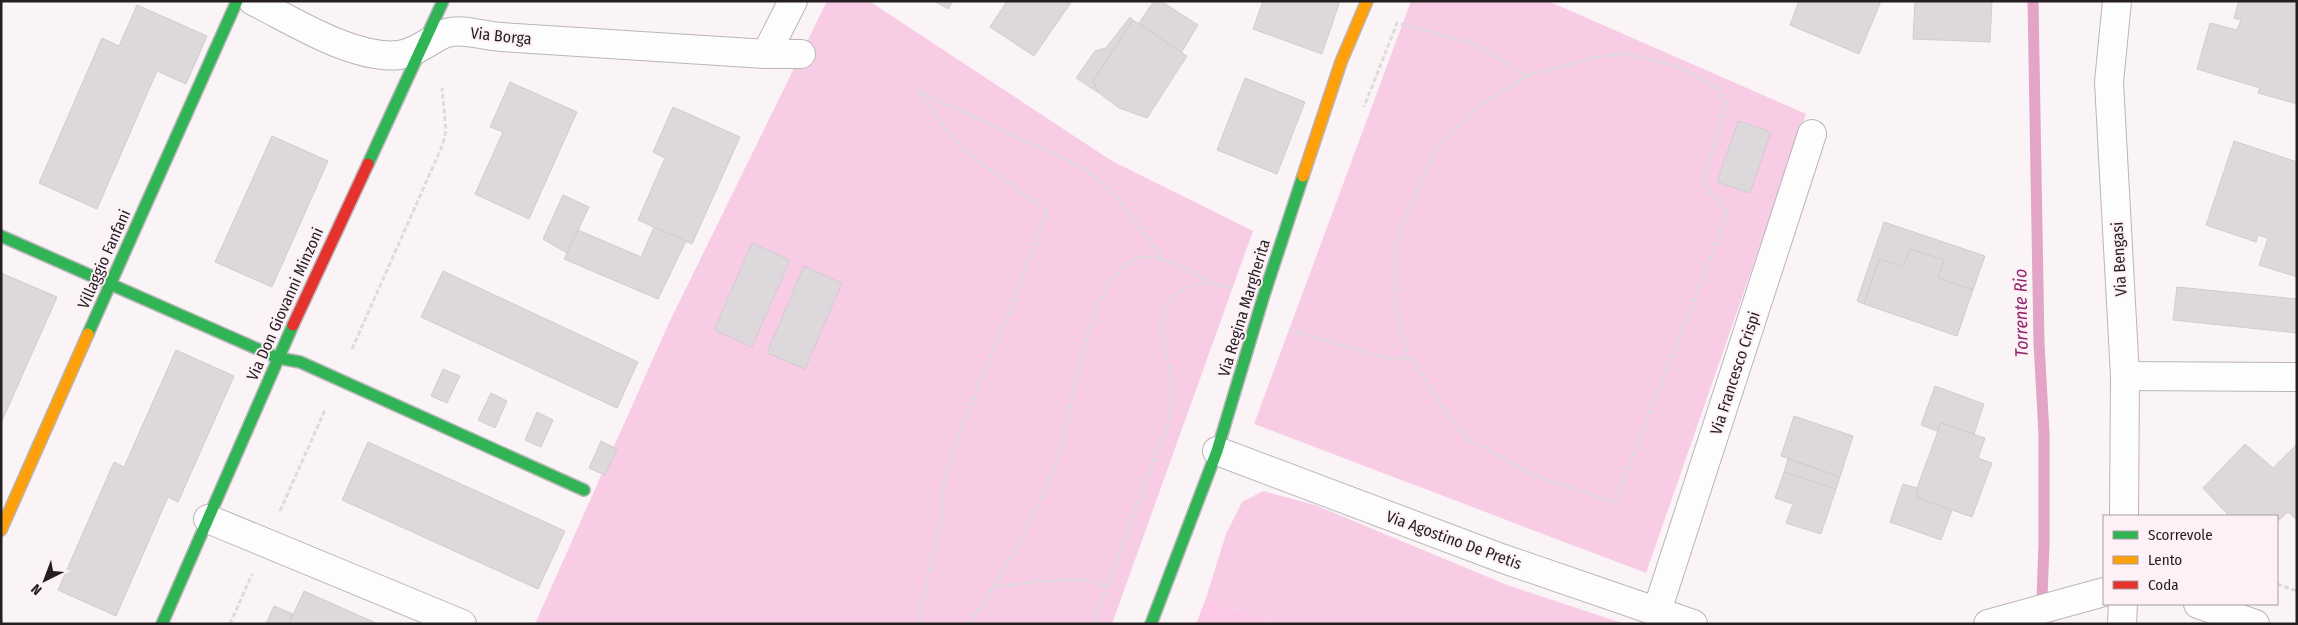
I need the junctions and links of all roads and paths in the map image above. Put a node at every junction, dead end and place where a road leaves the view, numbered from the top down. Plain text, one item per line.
1 (237, 1) edge
2 (253, 1) edge
3 (443, 1) edge
4 (793, 1) edge
5 (1367, 1) edge
6 (2117, 1) edge
7 (420, 48) junction
8 (766, 54) junction
9 (801, 54) dead end
10 (1527, 76) junction
11 (442, 80) dead end
12 (1361, 116) dead end
13 (1812, 134) dead end
14 (1, 236) edge
15 (1162, 258) junction
16 (1212, 282) junction
17 (110, 285) junction
18 (1262, 298) junction
19 (1280, 327) dead end
20 (351, 351) dead end
21 (278, 358) junction
22 (1408, 359) junction
23 (2126, 376) junction
24 (2297, 377) edge
25 (325, 409) dead end
26 (1217, 451) junction
27 (584, 490) dead end
28 (2124, 515) edge
29 (208, 519) junction
30 (276, 519) dead end
31 (1, 530) edge
32 (254, 569) dead end
33 (2278, 584) edge
34 (1107, 586) junction
35 (994, 587) junction
36 (2297, 591) edge
37 (2103, 592) edge
38 (2123, 605) edge
39 (2201, 605) edge
40 (1657, 611) junction
41 (2001, 620) edge
42 (162, 624) edge
43 (230, 624) edge
44 (462, 624) edge
45 (917, 624) edge
46 (969, 624) edge
47 (1093, 624) edge
48 (1151, 624) edge
49 (1693, 624) edge
50 (2122, 624) edge
51 (2255, 624) edge

1 - 17 street, Villaggio Fanfani
2 - 7 street, Via Borga
3 - 7 street, Via Don Giovanni Minzoni
4 - 8 street
5 - 18 street, Via Regina Margherita
6 - 23 street, Via Bengasi
7 - 8 street, Via Borga
7 - 21 street, Via Don Giovanni Minzoni
8 - 9 street, Via Borga
10 - 12 path
10 - 22 path
10 - 22 path
11 - 20 path
13 - 40 street, Via Francesco Crispi
14 - 17 street
15 - 16 path
15 - 35 path
15 - 45 path
16 - 18 path
16 - 34 path
17 - 21 street
17 - 31 street, Villaggio Fanfani
18 - 26 street, Via Regina Margherita
19 - 22 path
21 - 27 street
21 - 29 street, Via Don Giovanni Minzoni
23 - 24 street
23 - 28 street, Via Bengasi
25 - 30 path
26 - 40 street, Via Agostino De Pretis
26 - 48 street, Via Regina Margherita
29 - 42 street, Via Don Giovanni Minzoni
29 - 44 street
32 - 43 path
33 - 36 path
34 - 35 path
34 - 47 path
35 - 46 path
37 - 41 street
38 - 50 street
39 - 51 street
40 - 49 street, Via Agostino De Pretis

